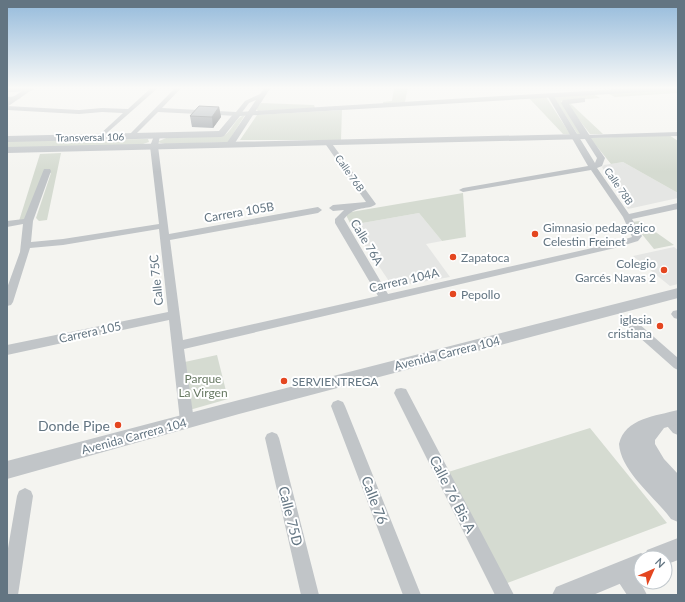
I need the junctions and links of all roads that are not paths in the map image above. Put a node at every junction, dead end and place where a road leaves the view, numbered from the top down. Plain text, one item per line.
1 (124, 115) edge
2 (151, 115) edge
3 (237, 115) edge
4 (250, 115) edge
5 (562, 115) edge
6 (572, 115) edge
7 (678, 134) edge
8 (131, 136) junction
9 (157, 136) junction
10 (574, 136) junction
11 (586, 136) junction
12 (100, 137) junction
13 (7, 139) edge
14 (328, 142) junction
15 (230, 144) junction
16 (154, 146) junction
17 (7, 150) edge
18 (593, 167) junction
19 (47, 171) dead end
20 (462, 190) dead end
21 (357, 206) junction
22 (678, 206) edge
23 (333, 208) dead end
24 (318, 210) dead end
25 (627, 217) junction
26 (28, 221) junction
27 (7, 224) edge
28 (163, 226) junction
29 (165, 238) junction
30 (635, 239) joint
31 (26, 245) junction
32 (678, 293) edge
33 (385, 298) junction
34 (7, 302) edge
35 (173, 315) junction
36 (634, 326) dead end
37 (178, 346) junction
38 (7, 350) edge
39 (678, 365) edge
40 (401, 393) dead end
41 (338, 406) dead end
42 (187, 421) junction
43 (670, 423) edge
44 (272, 438) dead end
45 (7, 470) edge
46 (678, 488) edge
47 (25, 496) dead end
48 (678, 512) edge
49 (631, 568) edge
50 (9, 595) edge
51 (310, 595) edge
52 (412, 595) edge
53 (505, 595) edge
54 (564, 595) edge
55 (638, 595) edge

1 - 12 street
2 - 8 street
3 - 9 street, Transversal 106
4 - 15 street
5 - 10 street, Calle 78B
6 - 11 street, Calle 78B
7 - 11 street, Transversal 106
8 - 9 street, Transversal 106
8 - 12 street, Transversal 106
9 - 16 street, Calle 75C
10 - 11 street, Transversal 106
10 - 14 street, Transversal 106
10 - 18 street, Calle 78B
11 - 18 street, Calle 78B
12 - 13 street, Transversal 106
14 - 15 street, Transversal 106
14 - 21 street, Calle 76B
15 - 16 street, Transversal 106
16 - 17 street, Transversal 106
16 - 28 street, Calle 75C
18 - 20 street
18 - 25 street, Calle 78B
19 - 26 street
21 - 23 street
21 - 33 street, Calle 76A
22 - 25 street
24 - 29 street, Carrera 105B
25 - 30 street, Calle 78B
26 - 27 street
26 - 31 street
28 - 29 street, Calle 75C
28 - 31 street
29 - 35 street, Calle 75C
30 - 33 street, Carrera 104A
31 - 34 street
32 - 42 street, Avenida Carrera 104
33 - 37 street, Carrera 104A
35 - 37 street, Calle 75C
35 - 38 street, Carrera 105
36 - 39 street
37 - 42 street, Calle 75C
40 - 53 street, Calle 76 Bis A
41 - 52 street, Calle 76
42 - 45 street, Avenida Carrera 104
43 - 46 street
43 - 48 street
44 - 51 street, Calle 75D
47 - 50 street
49 - 54 street
49 - 55 street

